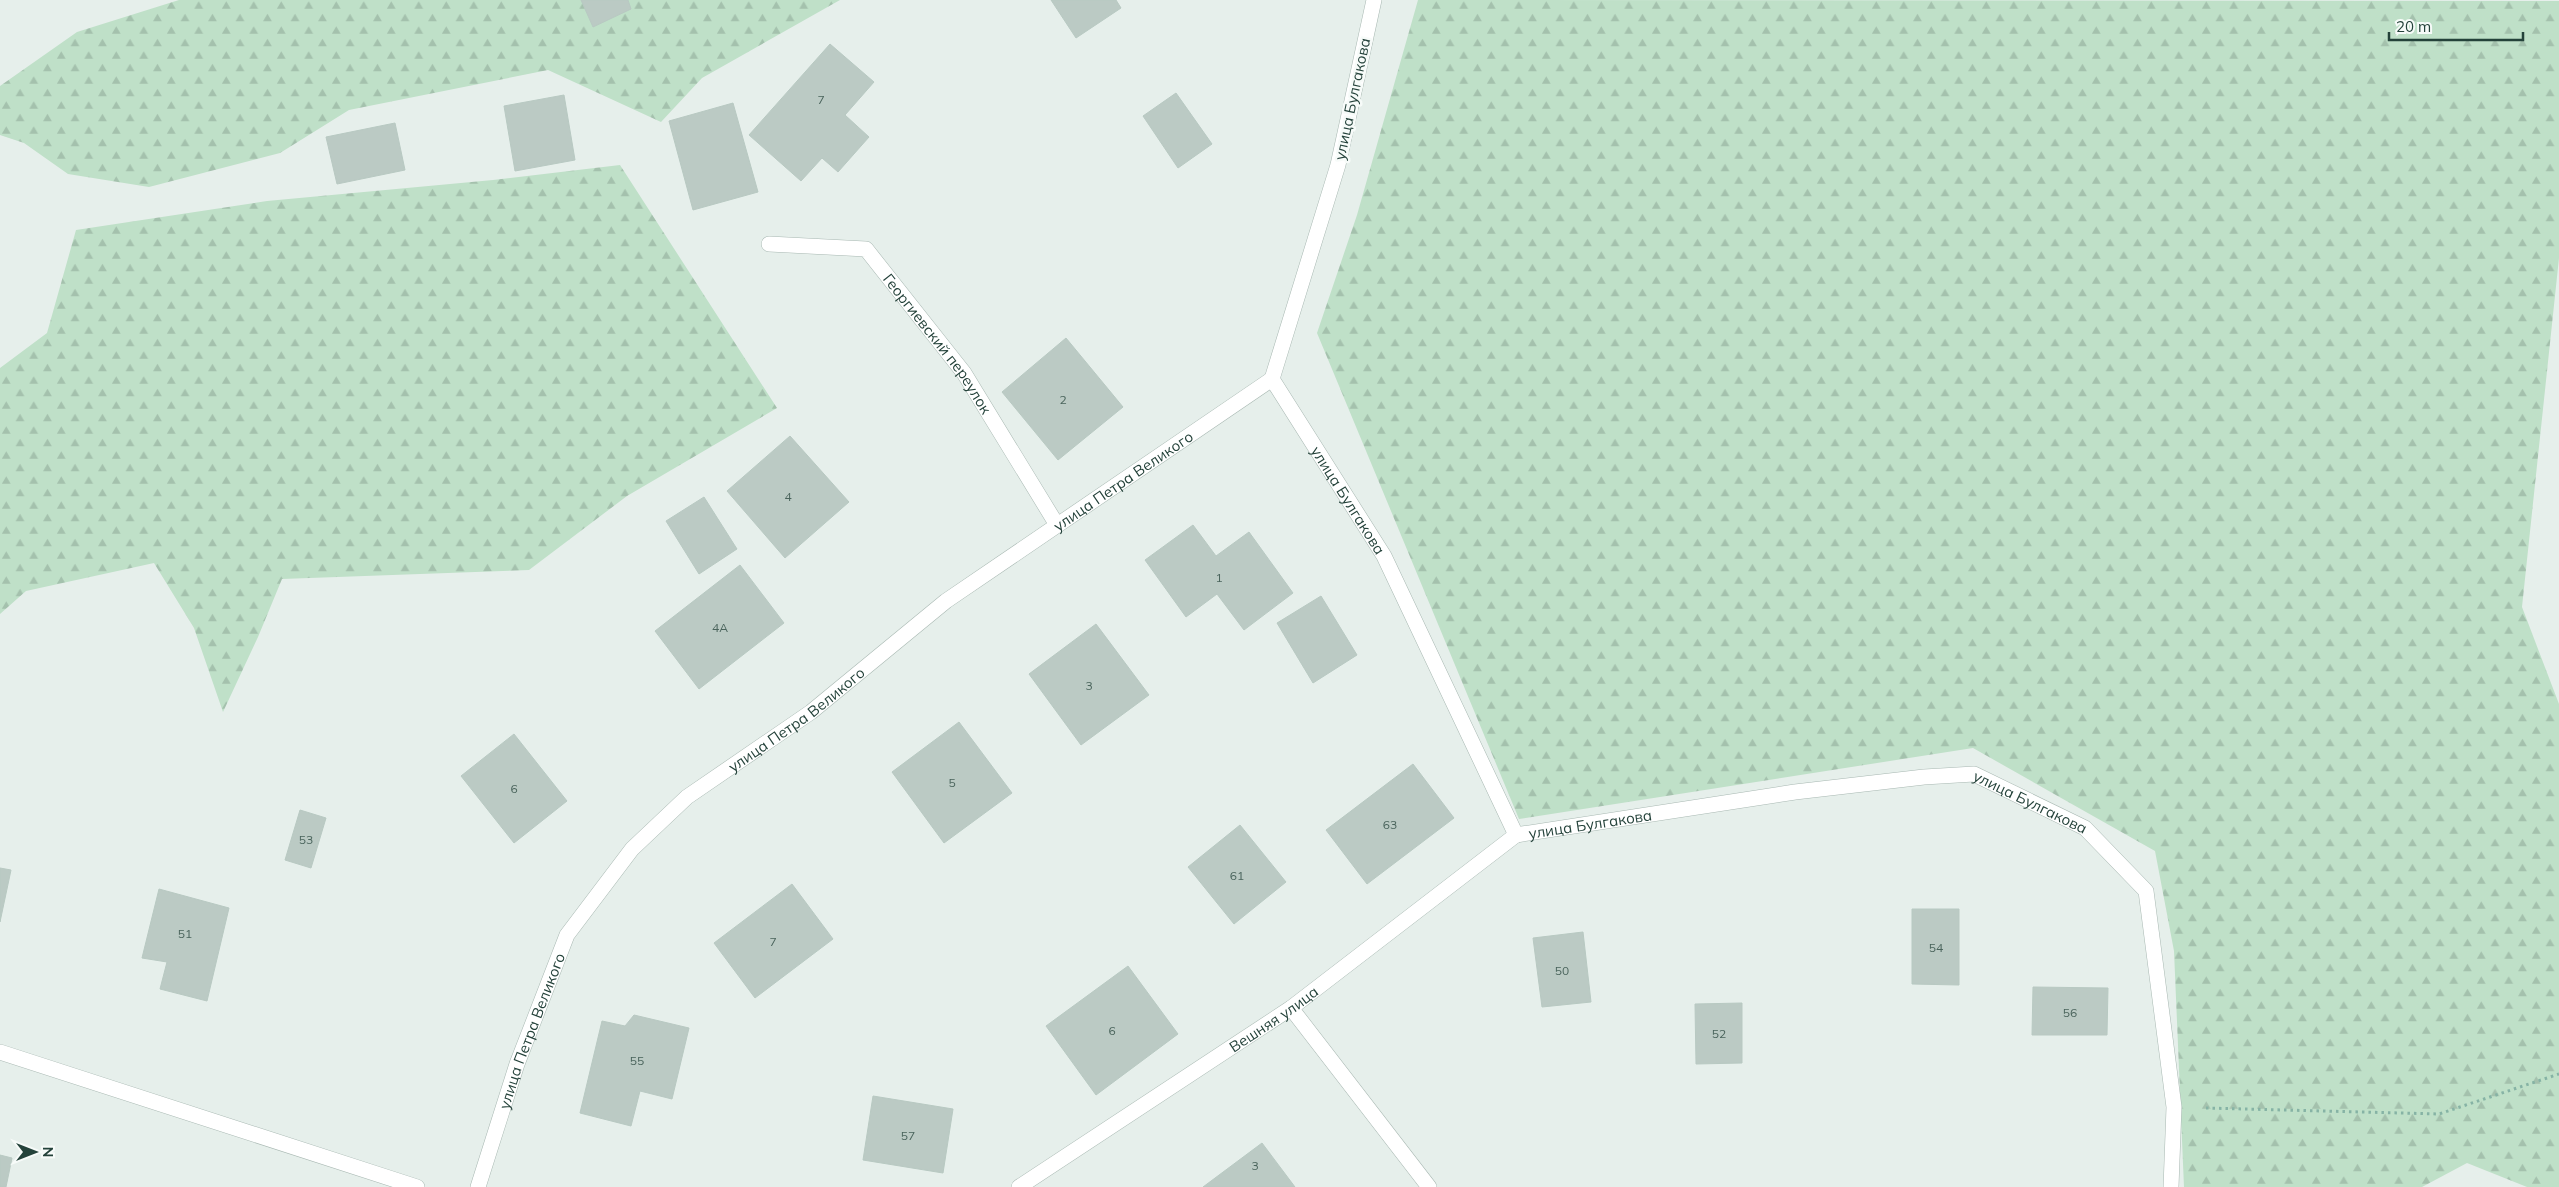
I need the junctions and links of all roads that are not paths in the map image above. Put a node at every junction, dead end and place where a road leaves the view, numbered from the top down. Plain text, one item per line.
1 (1374, 0) edge
2 (769, 244) dead end
3 (1272, 379) junction
4 (1057, 525) junction
5 (1516, 835) junction
6 (1291, 1008) junction
7 (0, 1052) edge
8 (416, 1187) edge
9 (478, 1187) edge
10 (1019, 1187) edge
11 (1429, 1187) edge
12 (2171, 1187) edge

1 - 3 street, улица Булгакова
2 - 4 street, Георгиевский переулок
3 - 4 street, улица Петра Великого
3 - 5 street, улица Булгакова
4 - 9 street, улица Петра Великого
5 - 6 street, Вешняя улица
5 - 12 street, улица Булгакова
6 - 10 street, Вешняя улица
6 - 11 street
7 - 8 street

